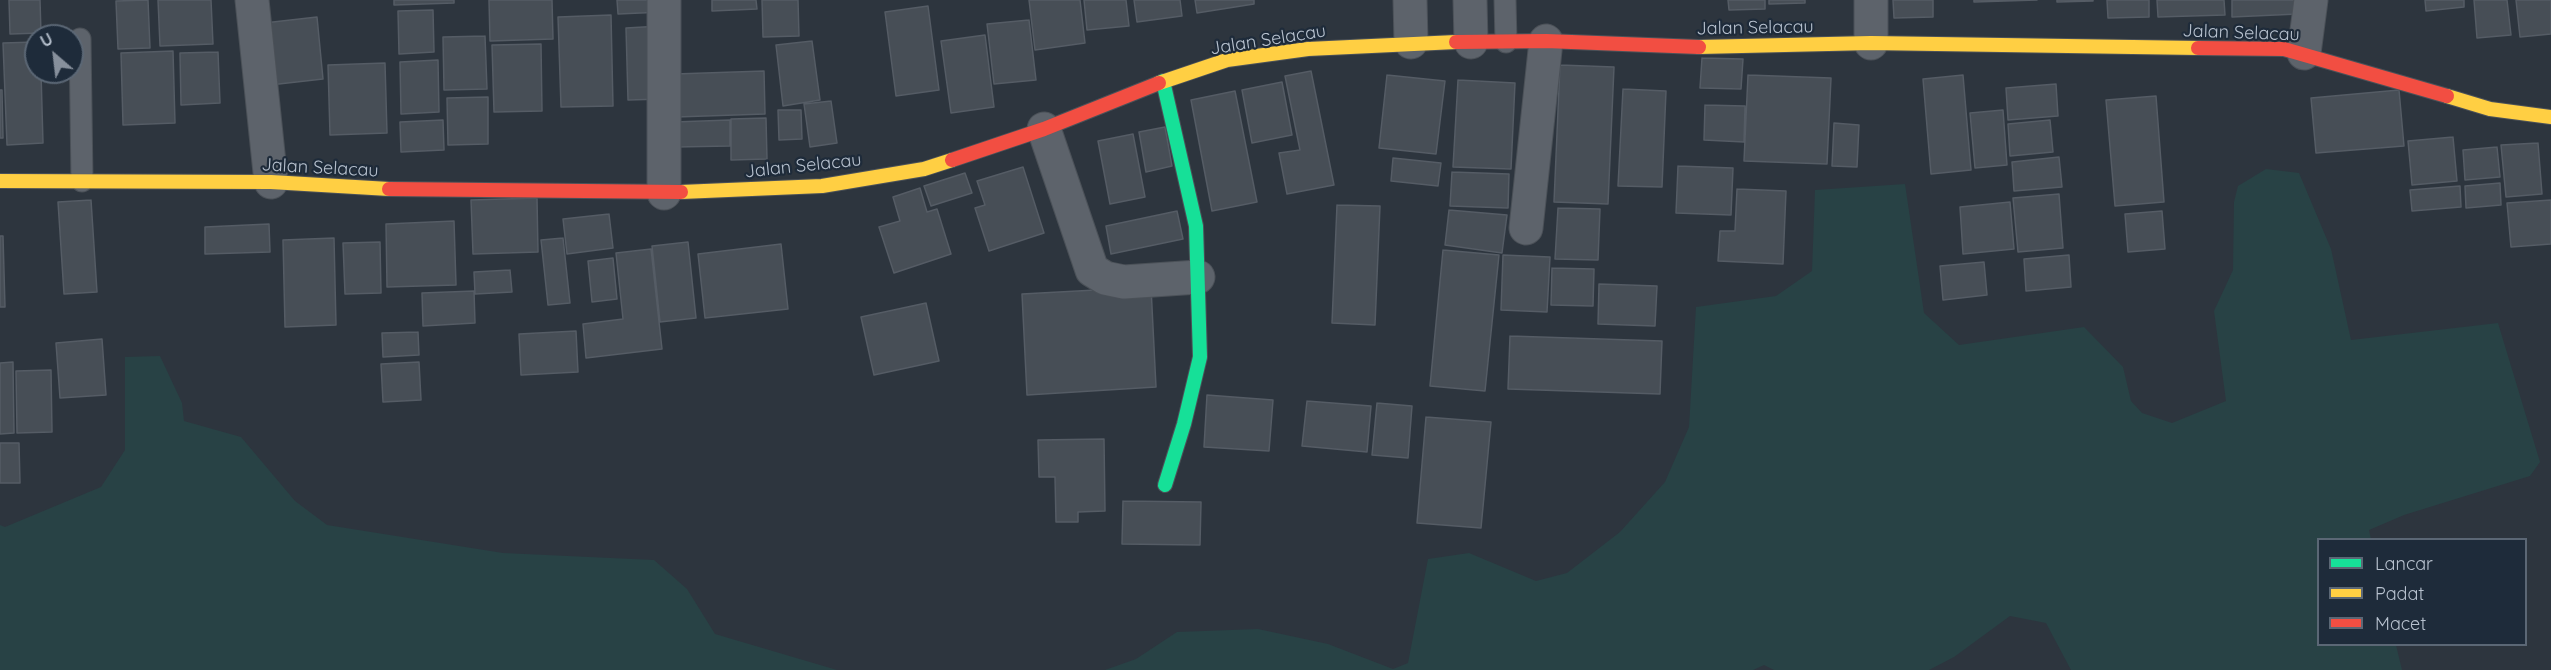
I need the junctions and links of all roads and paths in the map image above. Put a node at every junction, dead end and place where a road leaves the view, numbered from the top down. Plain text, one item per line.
1 (252, 0) edge
2 (664, 0) edge
3 (1410, 0) edge
4 (1470, 0) edge
5 (1505, 0) edge
6 (1871, 0) edge
7 (2310, 0) edge
8 (1546, 41) junction
9 (1411, 42) junction
10 (1471, 42) junction
11 (1506, 42) junction
12 (1871, 43) junction
13 (2304, 53) junction
14 (1163, 81) junction
15 (81, 84) edge
16 (2551, 117) edge
17 (1044, 129) junction
18 (0, 181) edge
19 (82, 181) junction
20 (271, 183) junction
21 (664, 193) junction
22 (1526, 228) dead end
23 (1198, 277) junction
24 (1165, 485) dead end

1 - 20 street
2 - 21 street
3 - 9 street
4 - 10 street
5 - 11 lane
6 - 12 street
7 - 13 street
8 - 11 street, Jalan Selacau
8 - 12 street, Jalan Selacau
8 - 22 street
9 - 10 street, Jalan Selacau
9 - 14 street, Jalan Selacau
10 - 11 street, Jalan Selacau
12 - 13 street, Jalan Selacau
13 - 16 street, Jalan Selacau
14 - 17 street, Jalan Selacau
14 - 23 street
15 - 19 lane
17 - 21 street, Jalan Selacau
17 - 23 street
18 - 19 street, Jalan Selacau
19 - 20 street, Jalan Selacau
20 - 21 street, Jalan Selacau
23 - 24 street

